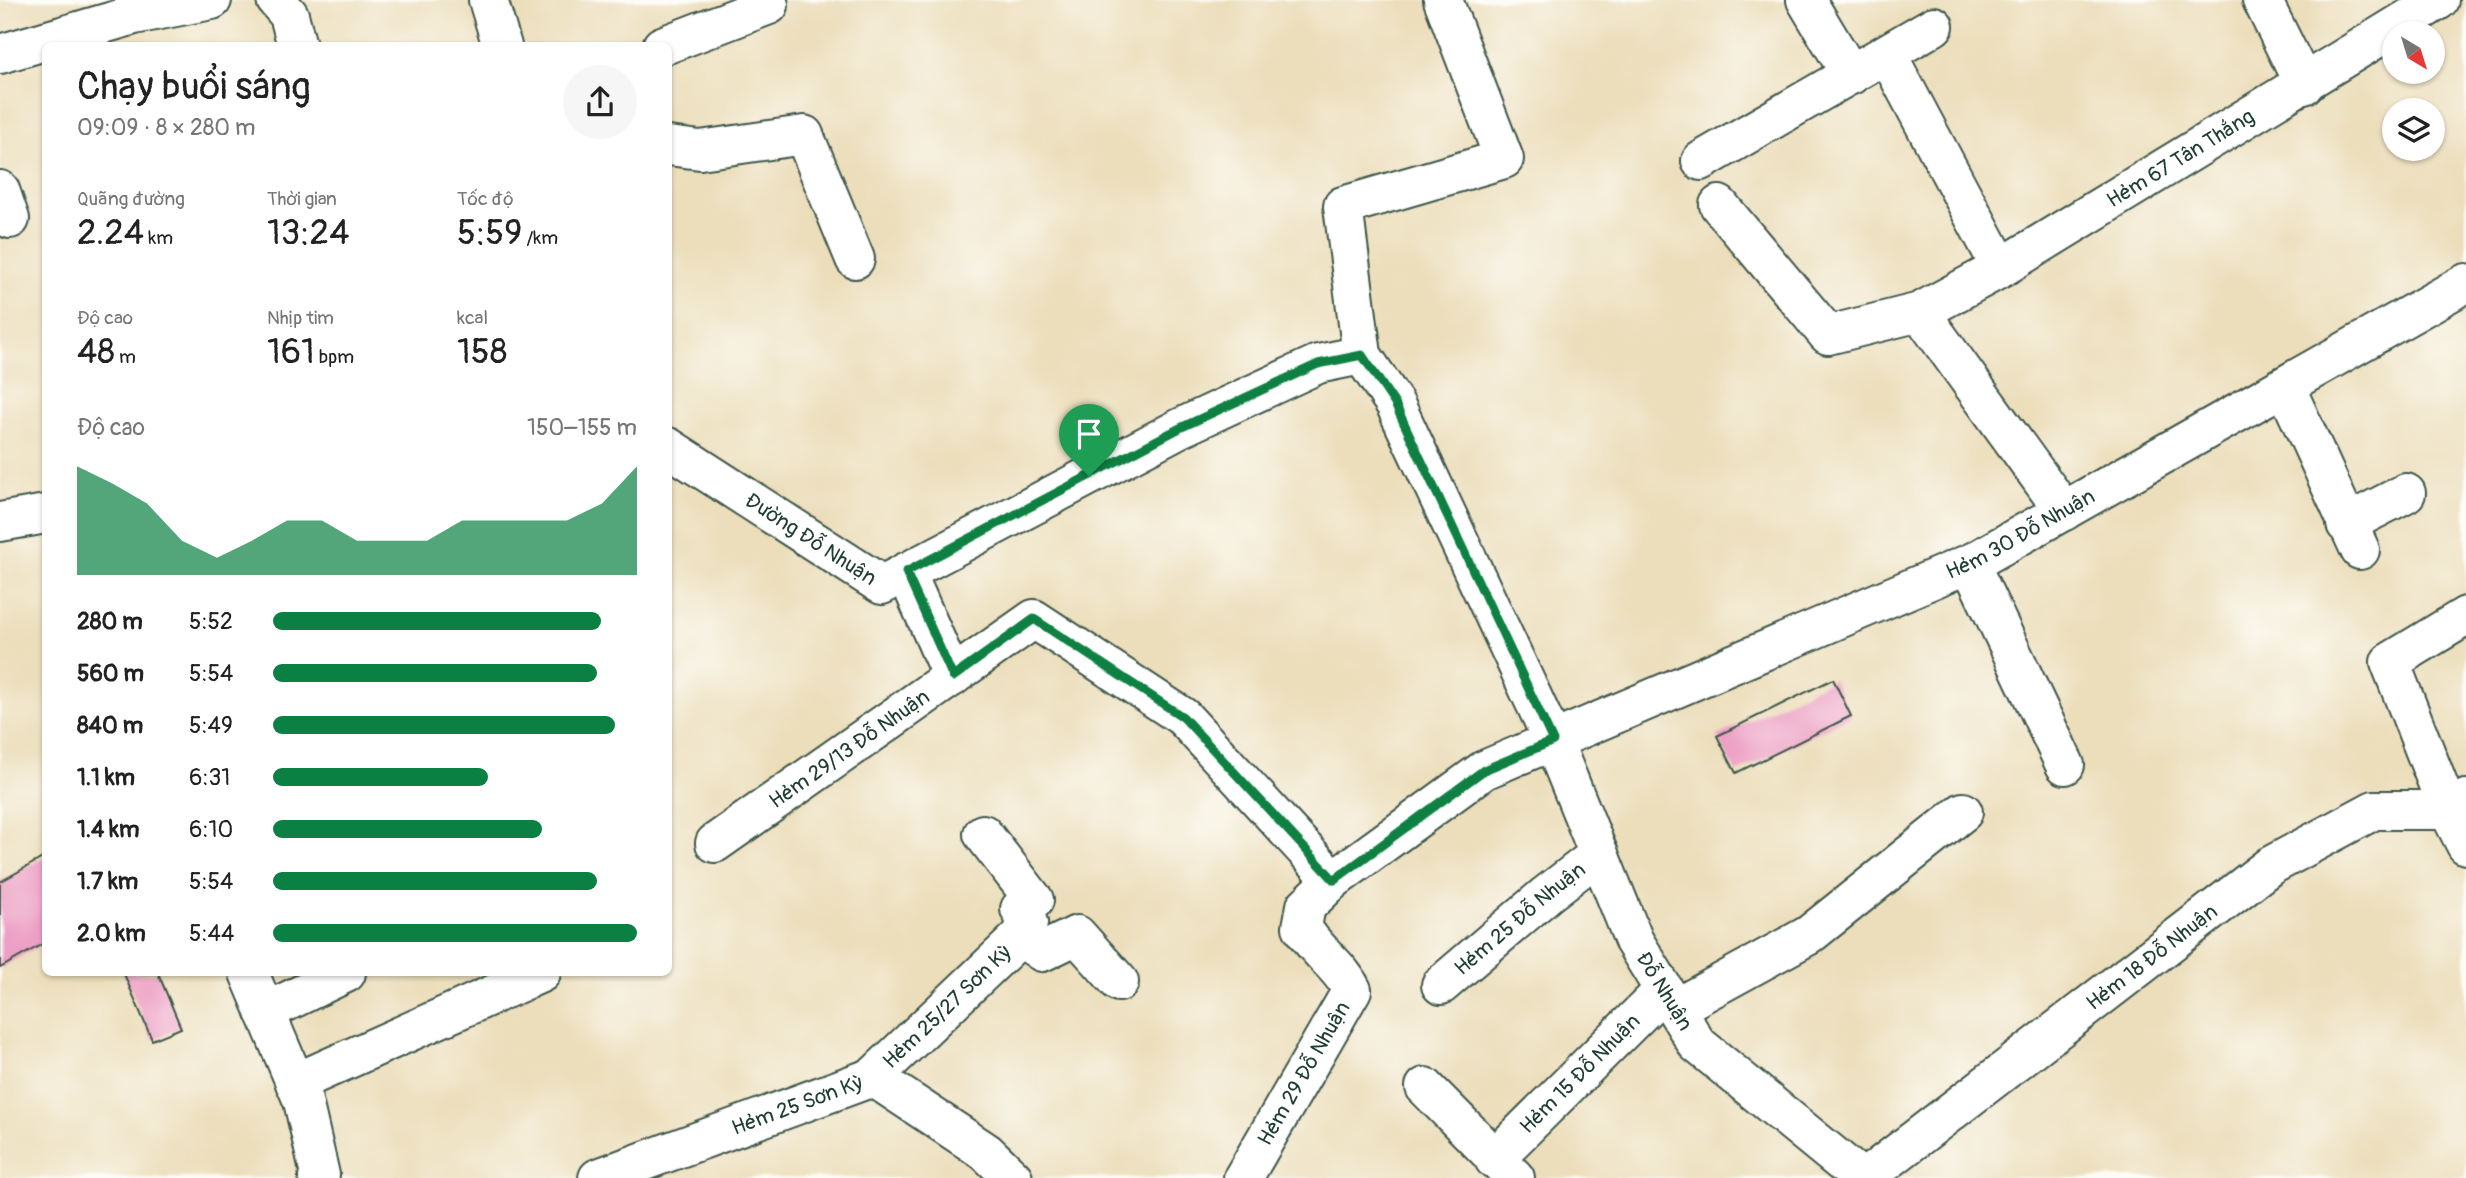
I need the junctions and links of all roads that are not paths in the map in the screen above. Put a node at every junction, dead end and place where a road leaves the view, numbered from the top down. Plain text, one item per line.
1 (212, 0) edge
2 (276, 0) edge
3 (488, 0) edge
4 (1443, 0) edge
5 (1806, 0) edge
6 (2262, 0) edge
7 (2439, 0) edge
8 (769, 5) dead end
9 (1934, 26) dead end
10 (297, 42) edge
11 (501, 42) edge
12 (672, 42) edge
13 (0, 54) edge
14 (1887, 54) junction
15 (1851, 75) junction
16 (2304, 85) junction
17 (672, 146) edge
18 (1701, 161) dead end
19 (1719, 205) dead end
20 (855, 259) dead end
21 (2001, 268) junction
22 (2466, 283) edge
23 (1920, 312) junction
24 (1362, 355) junction
25 (2285, 386) junction
26 (672, 450) edge
27 (2406, 493) dead end
28 (2064, 511) junction
29 (42, 515) edge
30 (0, 522) edge
31 (1969, 564) junction
32 (906, 572) junction
33 (2466, 615) edge
34 (953, 677) junction
35 (1553, 741) junction
36 (2066, 765) dead end
37 (2457, 804) edge
38 (1963, 812) dead end
39 (984, 834) dead end
40 (715, 843) dead end
41 (2466, 845) edge
42 (1600, 854) junction
43 (1334, 880) junction
44 (1020, 937) junction
45 (250, 976) edge
46 (340, 976) edge
47 (534, 976) edge
48 (1119, 982) dead end
49 (1441, 985) dead end
50 (1670, 999) junction
51 (265, 1012) junction
52 (873, 1077) junction
53 (295, 1083) junction
54 (1425, 1087) dead end
55 (1505, 1168) edge
56 (318, 1178) edge
57 (598, 1178) edge
58 (1013, 1178) edge
59 (1243, 1178) edge
60 (1863, 1178) edge

1 - 13 street
2 - 10 street
3 - 11 street
4 - 24 street
5 - 15 street
6 - 16 street
7 - 16 street, Hẻm 67 Tân Thắng
8 - 12 street
9 - 14 street
14 - 15 street
14 - 21 street
15 - 18 street
16 - 21 street, Hẻm 67 Tân Thắng
17 - 20 street
19 - 23 street, Hẻm 67 Tân Thắng
21 - 23 street, Hẻm 67 Tân Thắng
22 - 25 street, Hẻm 30 Đỗ Nhuận
23 - 28 street
24 - 32 street, Đường Đỗ Nhuận
24 - 35 street
25 - 27 street
25 - 28 street, Hẻm 30 Đỗ Nhuận
26 - 32 street, Đường Đỗ Nhuận
28 - 31 street, Hẻm 30 Đỗ Nhuận
29 - 30 street
31 - 35 street, Hẻm 30 Đỗ Nhuận
31 - 36 street
32 - 34 street
33 - 37 street
34 - 40 street, Hẻm 29/13 Đỗ Nhuận
34 - 43 street, Hẻm 29/13 Đỗ Nhuận
35 - 42 street, Đỗ Nhuận
35 - 43 street, Hẻm 29 Đỗ Nhuận
37 - 41 street
37 - 60 street, Hẻm 18 Đỗ Nhuận
38 - 50 street, Hẻm 15 Đỗ Nhuận
39 - 44 street
42 - 49 street, Hẻm 25 Đỗ Nhuận
42 - 50 street, Đỗ Nhuận
43 - 59 street, Hẻm 29 Đỗ Nhuận
44 - 48 street
44 - 52 street, Hẻm 25/27 Sơn Kỳ
45 - 51 street
46 - 51 street
47 - 53 street
50 - 55 street, Hẻm 15 Đỗ Nhuận
50 - 60 street, Đỗ Nhuận
51 - 53 street
52 - 57 street, Hẻm 25 Sơn Kỳ
52 - 58 street, Hẻm 25 Sơn Kỳ
53 - 56 street
54 - 55 street, Hẻm 15 Đỗ Nhuận

